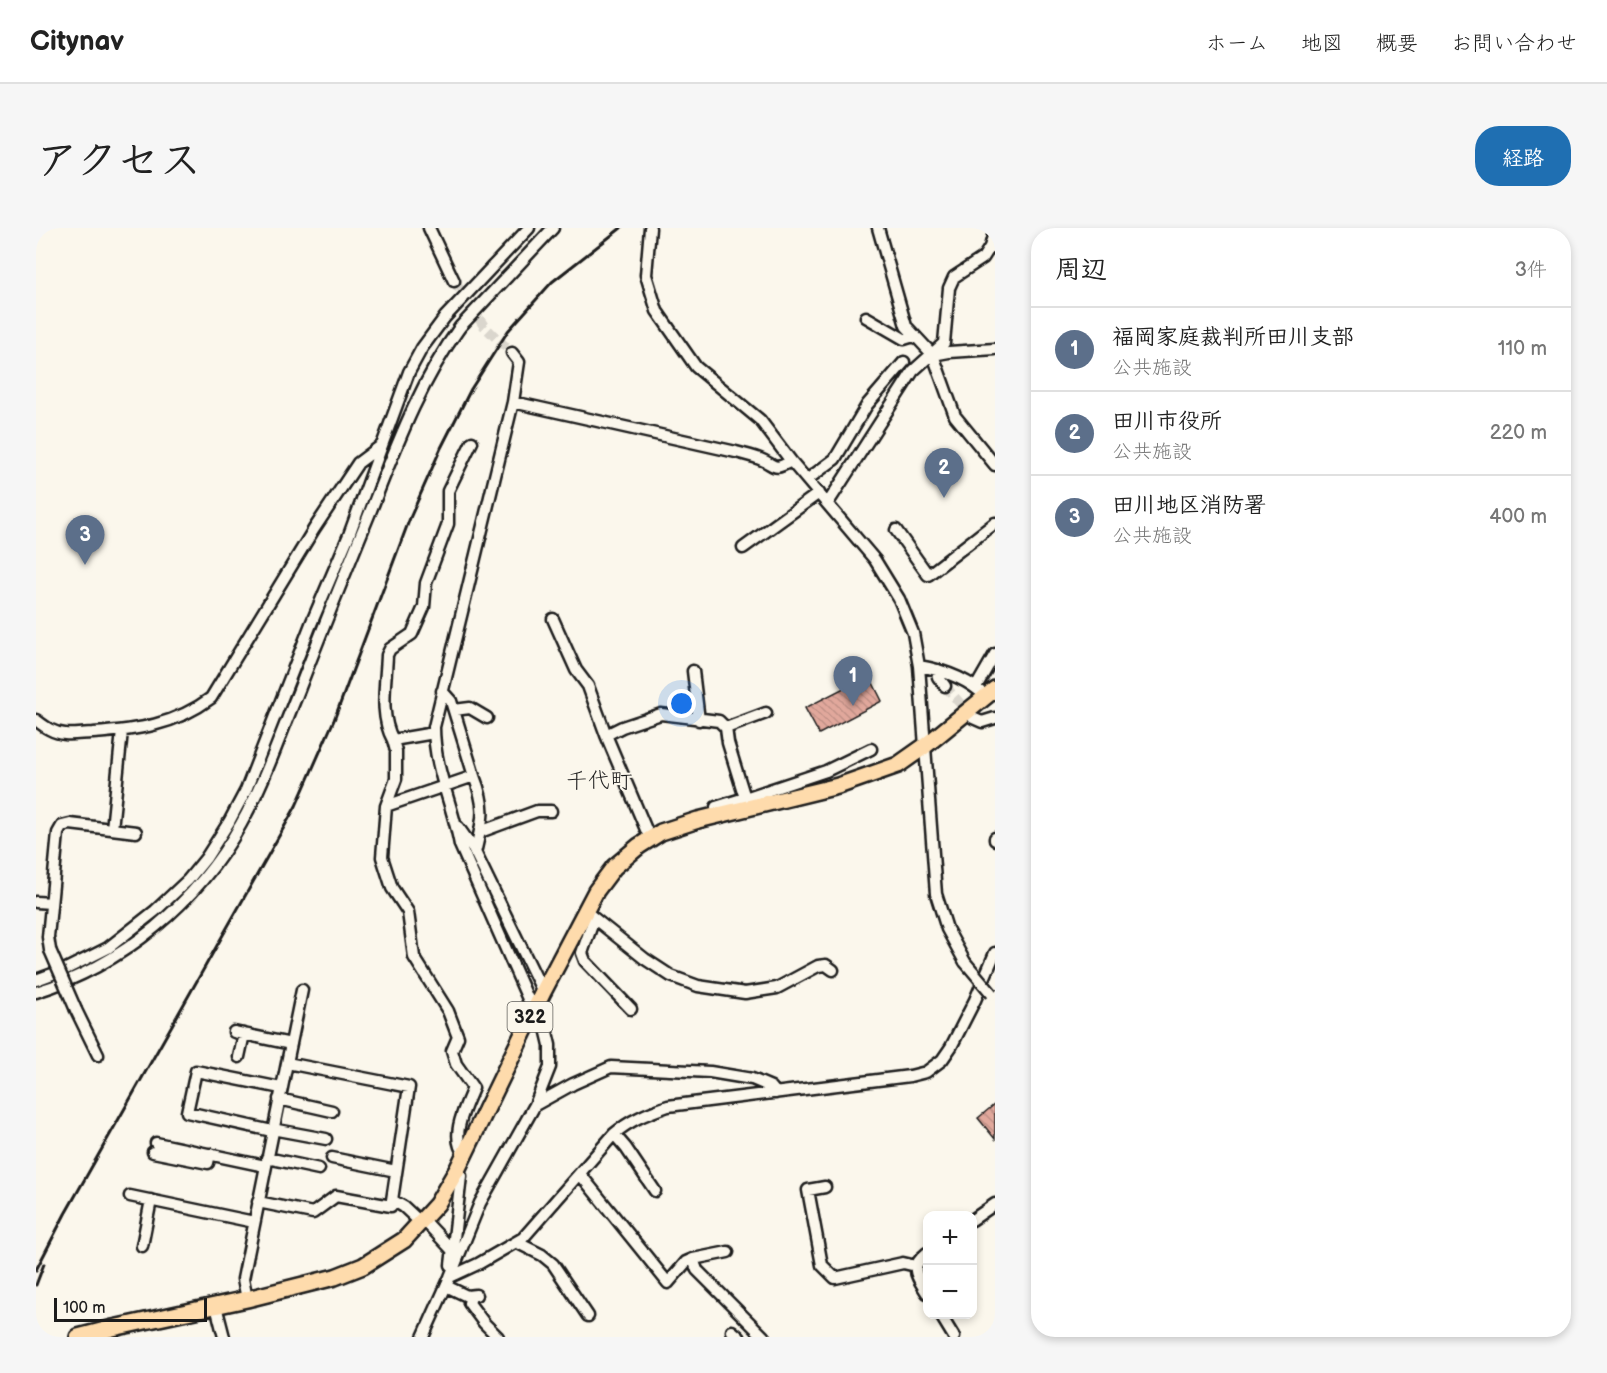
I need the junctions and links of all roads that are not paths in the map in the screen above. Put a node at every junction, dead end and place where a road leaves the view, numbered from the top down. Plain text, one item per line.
1 (429, 228) edge
2 (529, 228) edge
3 (554, 228) edge
4 (878, 228) edge
5 (995, 229) edge
6 (649, 233) edge
7 (511, 247) junction
8 (524, 259) junction
9 (454, 281) tunnel mouth
10 (866, 317) dead end
11 (914, 336) junction
12 (995, 349) edge
13 (512, 353) tunnel mouth
14 (933, 355) junction
15 (904, 362) dead end
16 (513, 402) junction
17 (472, 442) dead end
18 (383, 445) junction
19 (791, 461) junction
20 (995, 465) edge
21 (353, 471) junction
22 (373, 472) junction
23 (384, 476) junction
24 (808, 479) junction
25 (819, 493) junction
26 (828, 503) junction
27 (995, 522) edge
28 (896, 530) dead end
29 (743, 548) dead end
30 (553, 619) dead end
31 (995, 654) edge
32 (919, 666) junction
33 (938, 670) junction
34 (693, 671) dead end
35 (945, 686) tunnel mouth
36 (442, 691) junction
37 (986, 691) edge
38 (454, 711) junction
39 (766, 713) dead end
40 (487, 718) dead end
41 (973, 718) dead end
42 (995, 718) edge
43 (36, 720) edge
44 (699, 720) junction
45 (726, 728) junction
46 (122, 730) junction
47 (434, 733) junction
48 (606, 735) junction
49 (266, 739) junction
50 (393, 740) junction
51 (278, 741) junction
52 (925, 746) junction
53 (871, 749) dead end
54 (474, 776) junction
55 (444, 787) junction
56 (745, 798) junction
57 (386, 806) junction
58 (551, 811) dead end
59 (718, 815) junction
60 (456, 825) junction
61 (112, 829) junction
62 (136, 832) dead end
63 (480, 832) junction
64 (650, 839) junction
65 (476, 853) junction
66 (36, 902) edge
67 (51, 903) junction
68 (590, 915) junction
69 (995, 953) edge
70 (833, 970) dead end
71 (36, 980) edge
72 (302, 990) dead end
73 (36, 992) edge
74 (543, 992) junction
75 (994, 995) edge
76 (528, 999) dead end
77 (631, 1009) dead end
78 (544, 1020) dead end
79 (291, 1044) junction
80 (98, 1054) dead end
81 (239, 1057) dead end
82 (287, 1063) junction
83 (776, 1093) junction
84 (280, 1094) junction
85 (535, 1105) junction
86 (332, 1111) dead end
87 (272, 1130) junction
88 (614, 1134) junction
89 (326, 1139) dead end
90 (154, 1147) dead end
91 (332, 1158) dead end
92 (462, 1161) junction
93 (266, 1162) junction
94 (319, 1169) dead end
95 (396, 1171) junction
96 (580, 1174) junction
97 (825, 1187) dead end
98 (655, 1191) dead end
99 (130, 1196) dead end
100 (151, 1200) junction
101 (392, 1200) junction
102 (258, 1202) junction
103 (995, 1203) edge
104 (977, 1216) edge
105 (422, 1221) junction
106 (254, 1222) junction
107 (516, 1242) junction
108 (142, 1246) dead end
109 (452, 1250) junction
110 (728, 1252) dead end
111 (923, 1256) edge
112 (693, 1259) junction
113 (916, 1266) junction
114 (448, 1282) junction
115 (923, 1286) edge
116 (247, 1299) junction
117 (216, 1306) junction
118 (588, 1316) dead end
119 (943, 1319) edge
120 (78, 1337) edge
121 (224, 1337) edge
122 (423, 1337) edge
123 (498, 1337) edge
124 (764, 1337) edge
125 (954, 1337) edge

1 - 9 street
2 - 7 street
3 - 8 street
4 - 11 street
5 - 14 street
6 - 19 street
7 - 8 street
7 - 18 street, bridge
8 - 23 street, bridge
10 - 11 street
11 - 14 street
12 - 14 street
13 - 16 street
14 - 20 street
14 - 26 street
15 - 24 street
16 - 19 street
16 - 36 street
17 - 50 street
18 - 21 street
18 - 22 street
19 - 24 street
21 - 22 street
21 - 46 street
22 - 23 street
22 - 49 street
23 - 51 street
24 - 25 street
25 - 26 street
25 - 29 street
26 - 32 street
27 - 28 street
30 - 48 street
31 - 37 street
32 - 33 street
32 - 52 street
33 - 35 street
33 - 37 street
34 - 44 street
36 - 38 street
36 - 47 street
37 - 52 highway, 322
38 - 40 street
38 - 54 street
39 - 45 street
41 - 42 street
43 - 46 street
44 - 45 street
44 - 48 street
45 - 56 street
46 - 61 street
47 - 50 street
47 - 55 street
48 - 64 street
49 - 51 street
49 - 71 street
50 - 57 street
51 - 73 street
52 - 59 highway, 322
52 - 75 street, bridge
53 - 56 street
54 - 55 street
54 - 63 street
55 - 57 street
55 - 60 street
56 - 59 street
57 - 92 street
58 - 63 street
59 - 64 highway, 322
60 - 65 street
60 - 76 street
61 - 62 street
61 - 67 street
63 - 65 street
64 - 68 highway, 322
65 - 74 street
66 - 67 street
67 - 80 street, bridge
68 - 70 street
68 - 74 highway, 322
68 - 77 street
69 - 83 street
72 - 79 street
74 - 92 highway, 322
78 - 85 street
79 - 81 street
79 - 82 street
82 - 84 street
82 - 95 street
83 - 85 street
83 - 88 street
84 - 86 street
84 - 87 street
84 - 87 street
85 - 114 street
87 - 89 street
87 - 93 street
88 - 96 street
88 - 98 street
90 - 93 street
91 - 95 street
92 - 105 highway, 322
92 - 109 street
93 - 94 street
93 - 102 street
95 - 101 street
96 - 107 street
96 - 112 street
97 - 113 street
99 - 100 street
100 - 106 street
100 - 108 street
101 - 102 street
101 - 105 street
102 - 106 street
103 - 104 street
105 - 109 street
105 - 116 highway, 322
106 - 116 street
107 - 114 street
107 - 118 street
109 - 114 street
110 - 112 street
111 - 113 street
112 - 124 street
113 - 115 street
114 - 122 street
114 - 123 street
116 - 117 highway, 322
117 - 120 highway, 322
117 - 121 street
119 - 125 street

